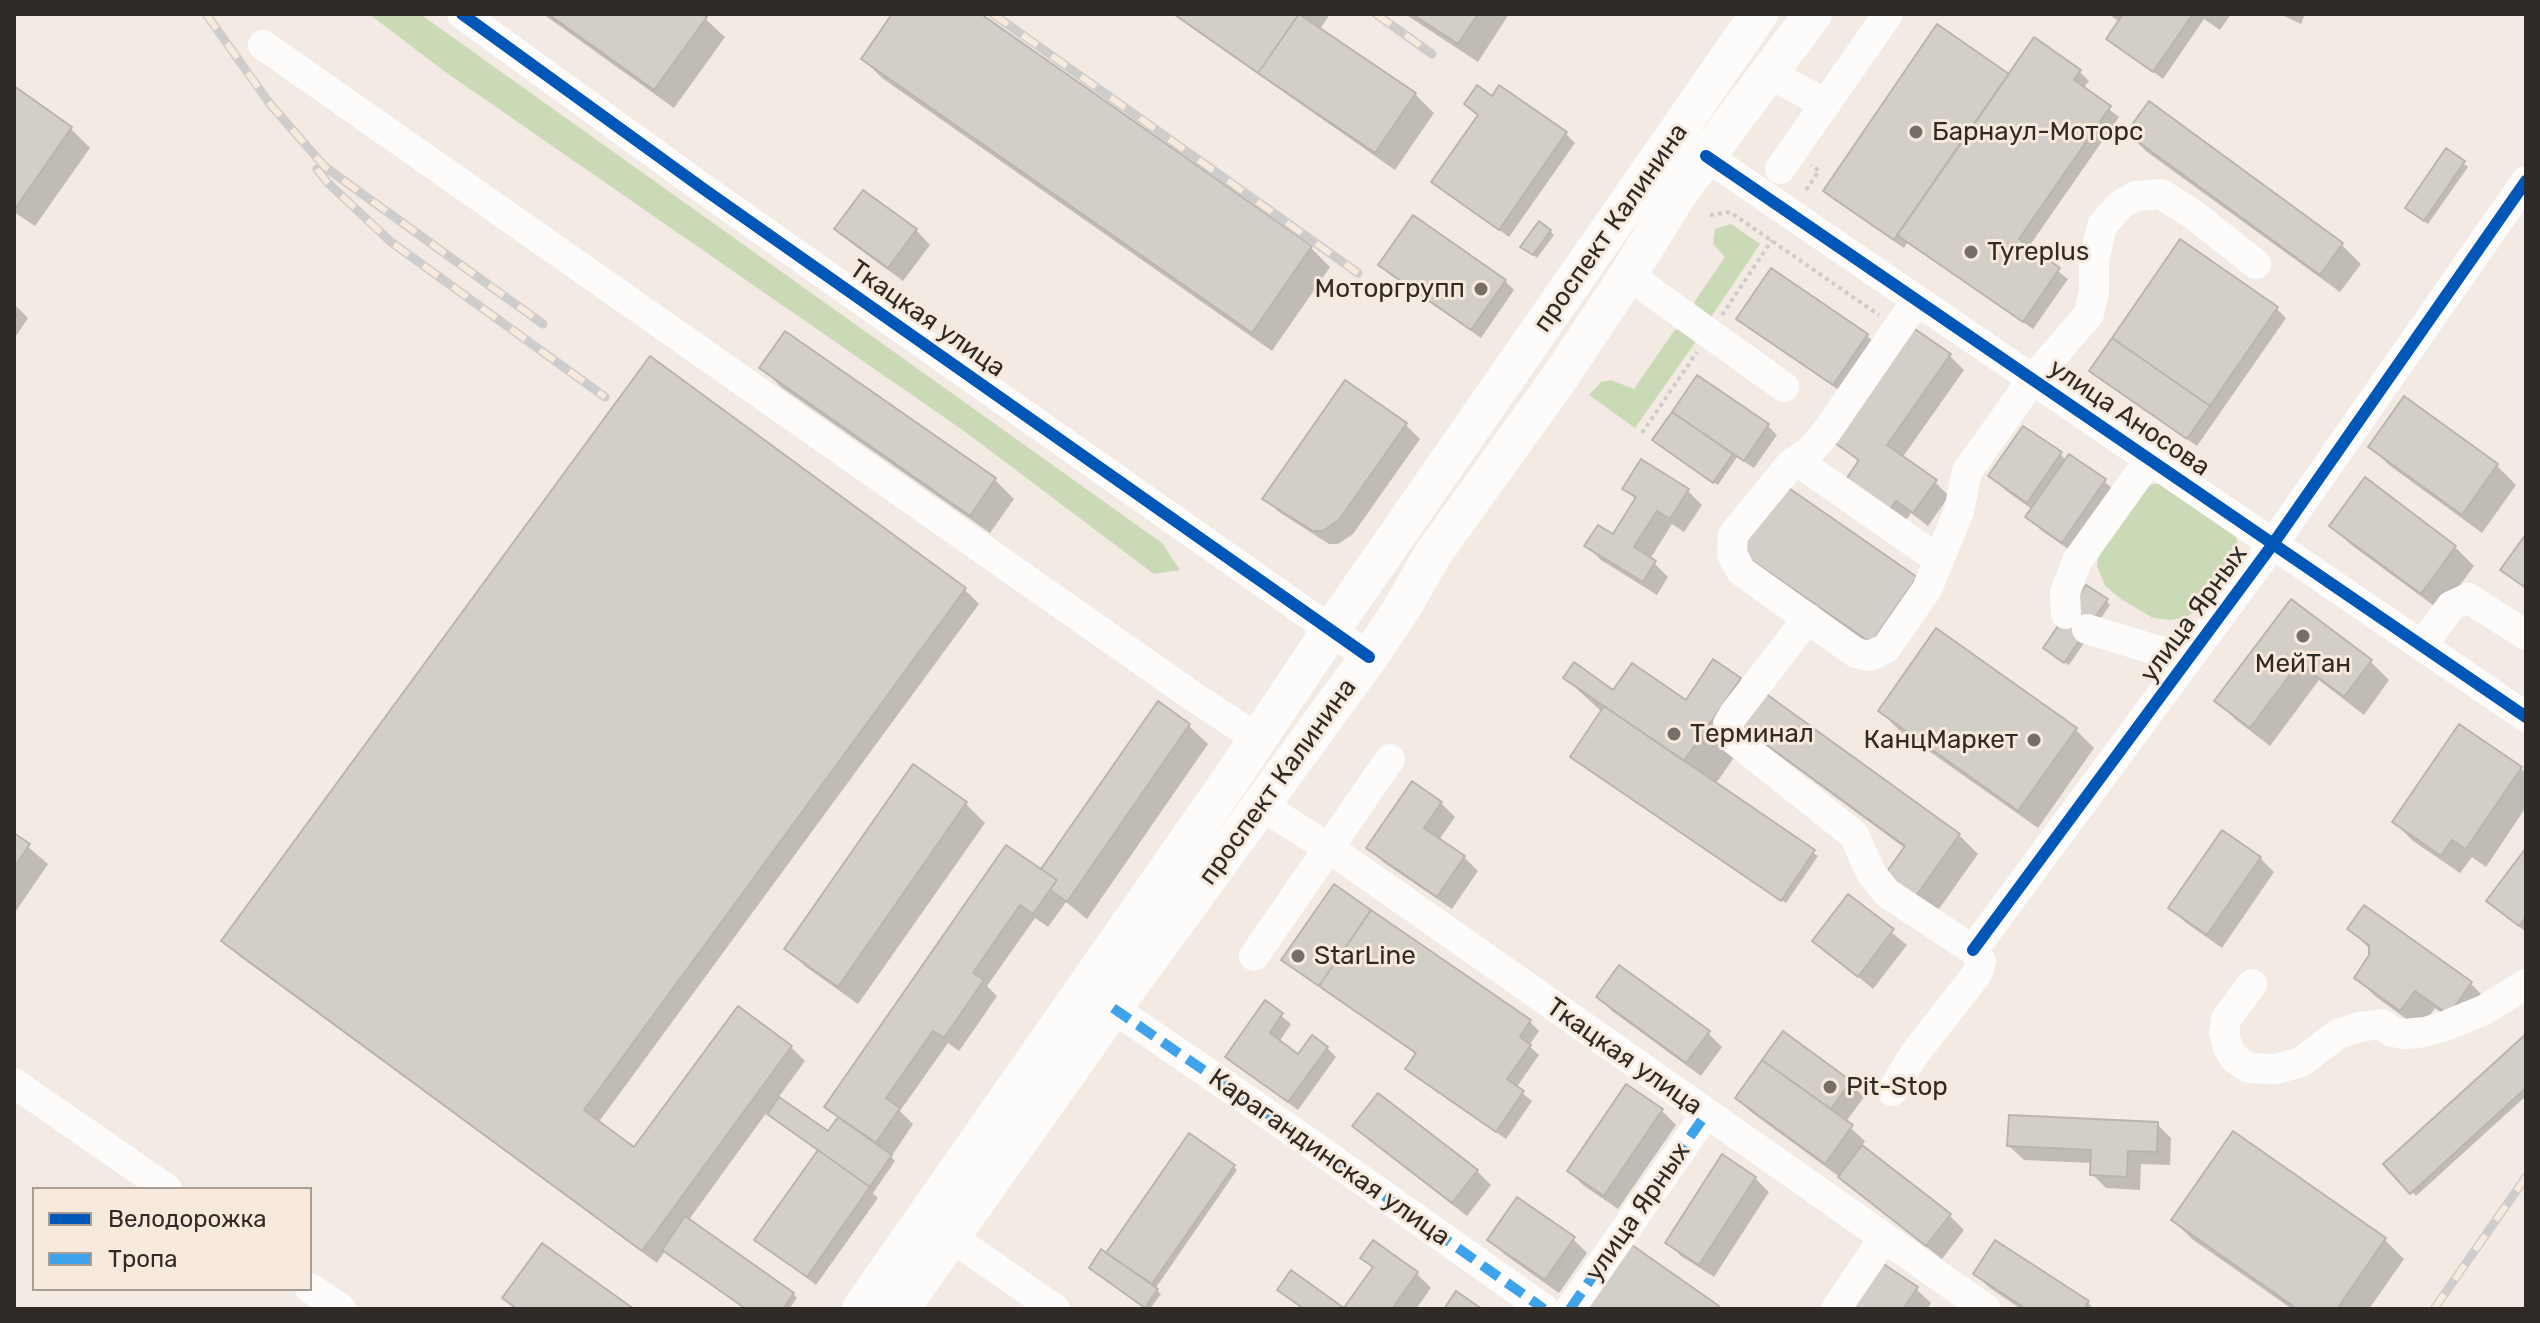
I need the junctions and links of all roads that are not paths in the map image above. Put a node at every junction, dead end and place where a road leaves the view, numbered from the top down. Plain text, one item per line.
1 (462, 14) edge
2 (1759, 14) edge
3 (1813, 14) edge
4 (1888, 14) edge
5 (263, 45) dead end
6 (1770, 74) junction
7 (1826, 104) junction
8 (1691, 145) junction
9 (1780, 169) dead end
10 (2526, 181) edge
11 (2256, 264) dead end
12 (1628, 275) junction
13 (1917, 300) junction
14 (2033, 379) junction
15 (1784, 387) dead end
16 (2150, 459) junction
17 (1797, 461) junction
18 (2273, 544) junction
19 (1939, 560) junction
20 (1808, 618) junction
21 (1331, 630) junction
22 (2526, 635) edge
23 (2422, 646) junction
24 (2190, 655) junction
25 (1369, 657) junction
26 (2526, 717) edge
27 (1258, 739) junction
28 (1390, 759) dead end
29 (1231, 779) junction
30 (1262, 806) junction
31 (1329, 848) junction
32 (1973, 950) junction
33 (1254, 956) dead end
34 (2252, 984) dead end
35 (2526, 984) edge
36 (1113, 1008) junction
37 (14, 1083) edge
38 (1892, 1091) dead end
39 (1706, 1114) junction
40 (164, 1187) edge
41 (951, 1237) junction
42 (1884, 1238) junction
43 (312, 1289) edge
44 (341, 1309) edge
45 (861, 1309) edge
46 (900, 1309) edge
47 (1055, 1309) edge
48 (1544, 1309) edge
49 (1570, 1309) edge
50 (1836, 1309) edge
51 (1986, 1309) edge

1 - 21 street, Ткацкая улица
2 - 8 main road, проспект Калинина
3 - 6 main road, проспект Калинина
4 - 7 street
5 - 27 street
6 - 7 street
6 - 8 main road, проспект Калинина
7 - 9 street
8 - 12 main road, проспект Калинина
8 - 13 street, улица Аносова
8 - 21 main road, проспект Калинина
10 - 18 street, улица Ярных
11 - 14 street
12 - 15 street
12 - 25 main road, проспект Калинина
13 - 14 street, улица Аносова
13 - 17 street
14 - 16 street, улица Аносова
14 - 19 street
16 - 18 street, улица Аносова
16 - 24 street
17 - 19 street
17 - 20 street
18 - 23 street, улица Аносова
18 - 24 street, улица Ярных
19 - 20 street
20 - 32 street
21 - 25 street, Ткацкая улица
21 - 27 main road, проспект Калинина
22 - 23 street
23 - 26 street, улица Аносова
24 - 32 street, улица Ярных
25 - 30 main road, проспект Калинина
27 - 29 main road, проспект Калинина
28 - 31 street
29 - 30 main road
29 - 45 main road, проспект Калинина
30 - 31 street, Ткацкая улица
30 - 36 main road, проспект Калинина
31 - 33 street
31 - 39 street, Ткацкая улица
32 - 38 street
34 - 35 street
36 - 41 main road, проспект Калинина
36 - 48 street, Карагандинская улица
37 - 40 street
39 - 42 street, Ткацкая улица
39 - 49 street, улица Ярных
41 - 46 main road, проспект Калинина
41 - 47 street
42 - 50 street
42 - 51 street, Ткацкая улица
43 - 44 street

